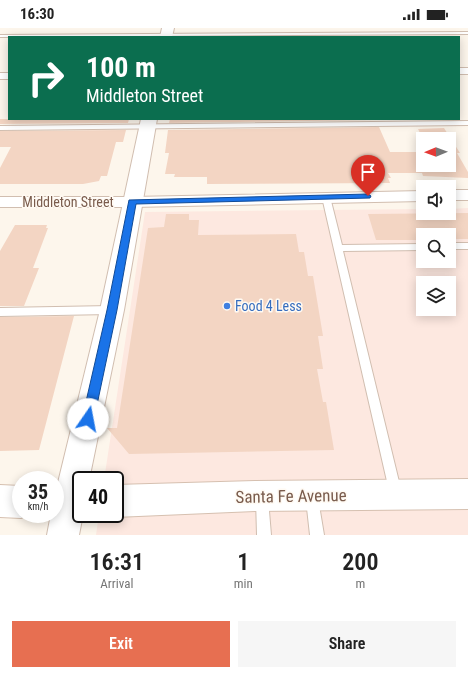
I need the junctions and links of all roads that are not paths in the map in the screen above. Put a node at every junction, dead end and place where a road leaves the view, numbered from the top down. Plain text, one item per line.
1 (167, 33) edge
2 (468, 33) edge
3 (0, 36) edge
4 (148, 123) edge
5 (468, 123) edge
6 (0, 128) edge
7 (456, 195) edge
8 (468, 195) edge
9 (416, 196) edge
10 (326, 197) junction
11 (0, 202) edge
12 (132, 202) junction
13 (456, 246) edge
14 (468, 246) edge
15 (416, 247) edge
16 (338, 248) junction
17 (112, 310) junction
18 (0, 312) edge
19 (468, 494) edge
20 (311, 495) junction
21 (262, 496) junction
22 (396, 496) junction
23 (124, 501) edge
24 (0, 502) edge
25 (12, 502) edge
26 (68, 502) edge
27 (63, 535) edge
28 (264, 535) edge
29 (316, 535) edge

1 - 2 lane
1 - 3 lane
4 - 5 lane
4 - 6 lane
4 - 12 street
7 - 8 street
9 - 10 street, Middleton Street
10 - 12 street, Middleton Street
10 - 16 lane
11 - 12 street, Middleton Street
12 - 17 street
13 - 14 lane
15 - 16 lane
16 - 22 lane
17 - 18 lane
17 - 26 street
19 - 22 street, Santa Fe Avenue
20 - 21 street, Santa Fe Avenue
20 - 22 street, Santa Fe Avenue
20 - 29 lane
21 - 23 street, Santa Fe Avenue
21 - 28 lane
24 - 25 street
26 - 27 street

